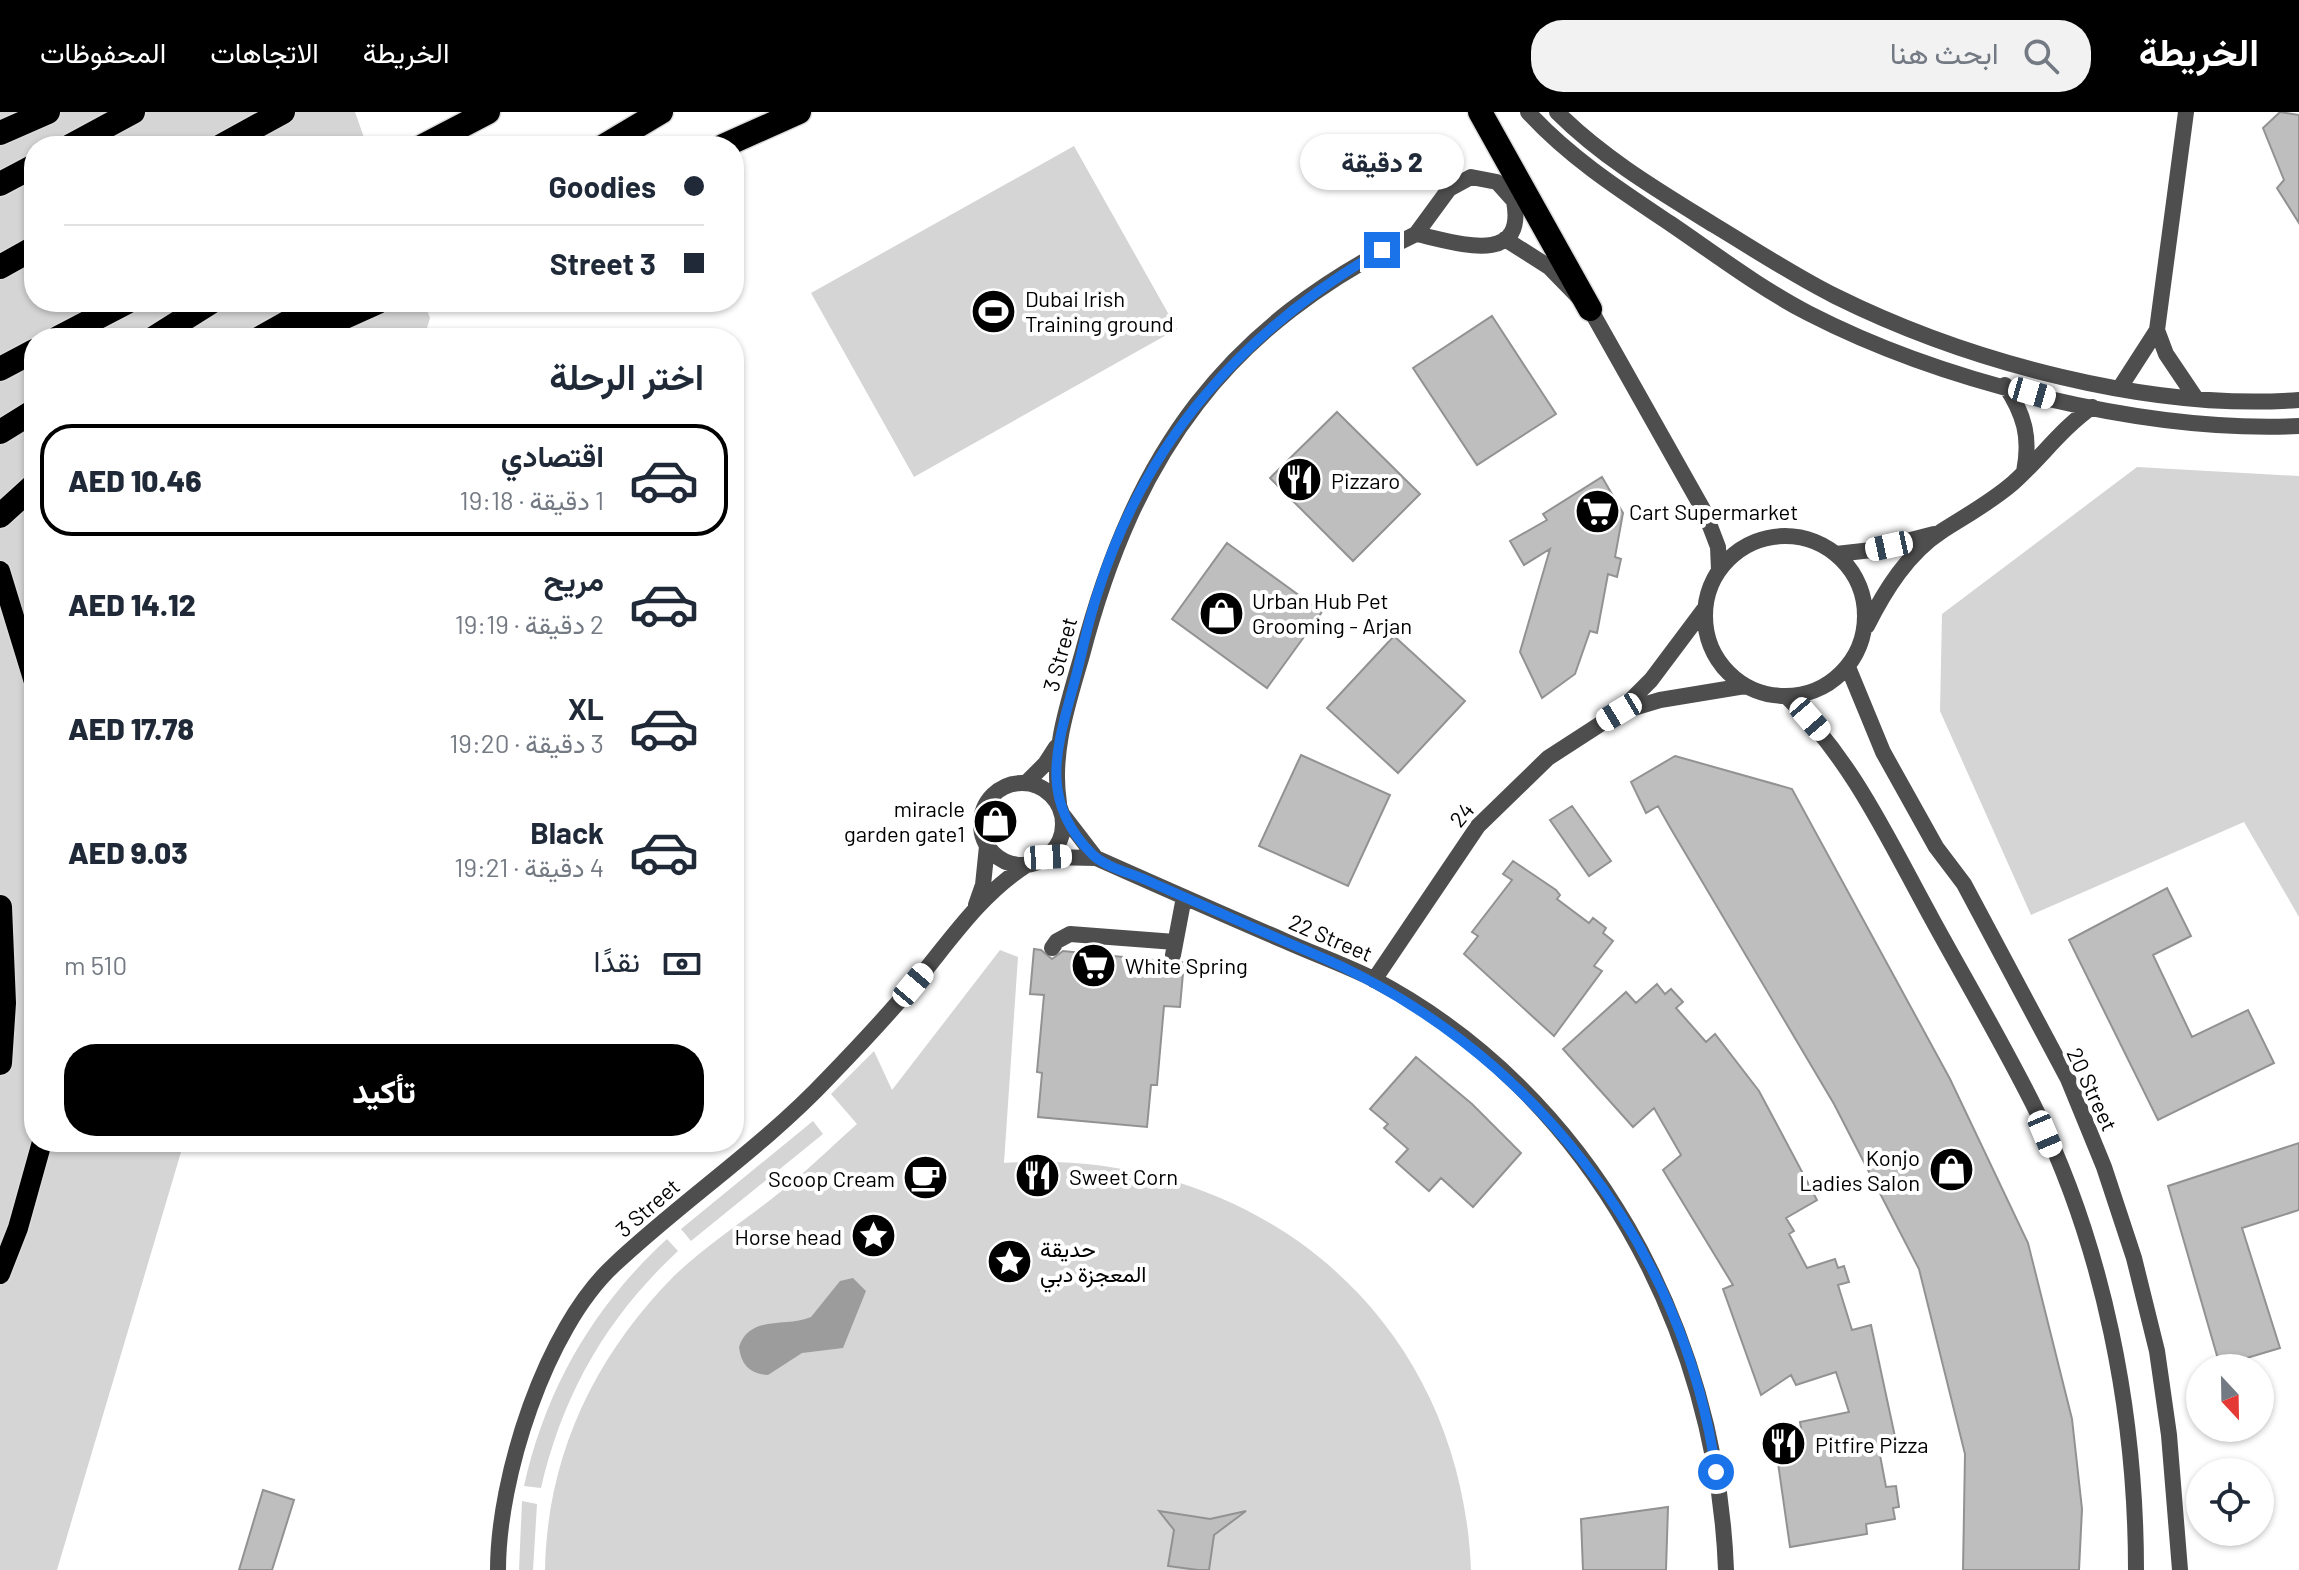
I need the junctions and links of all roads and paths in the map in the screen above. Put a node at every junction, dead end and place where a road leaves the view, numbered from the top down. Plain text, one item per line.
1 (48, 112) edge
2 (133, 112) edge
3 (283, 112) edge
4 (488, 112) edge
5 (498, 112) edge
6 (661, 112) edge
7 (799, 112) edge
8 (1480, 112) edge
9 (1528, 112) edge
10 (1557, 112) edge
11 (2186, 112) edge
12 (0, 133) edge
13 (89, 136) edge
14 (239, 136) edge
15 (442, 136) edge
16 (461, 136) edge
17 (621, 136) edge
18 (744, 137) edge
19 (24, 171) edge
20 (0, 184) edge
21 (1416, 234) junction
22 (1505, 239) junction
23 (24, 254) edge
24 (0, 267) edge
25 (1590, 309) junction
26 (108, 312) edge
27 (195, 312) edge
28 (306, 312) edge
29 (356, 312) edge
30 (77, 328) edge
31 (170, 328) edge
32 (278, 328) edge
33 (320, 328) edge
34 (2157, 330) junction
35 (24, 356) edge
36 (0, 369) edge
37 (2005, 385) junction
38 (2119, 389) junction
39 (2195, 397) junction
40 (2299, 400) edge
41 (2092, 407) junction
42 (24, 417) edge
43 (2299, 426) edge
44 (0, 432) edge
45 (2024, 473) junction
46 (24, 494) edge
47 (0, 516) edge
48 (1940, 532) junction
49 (1836, 554) junction
50 (1719, 570) junction
51 (0, 571) edge
52 (1705, 608) junction
53 (1864, 632) junction
54 (24, 649) edge
55 (1848, 667) junction
56 (1745, 686) junction
57 (1787, 697) junction
58 (1619, 712) junction
59 (1058, 742) junction
60 (1026, 783) junction
61 (1061, 809) junction
62 (987, 846) junction
63 (1048, 857) junction
64 (1096, 858) junction
65 (1025, 866) junction
66 (1184, 897) junction
67 (0, 907) edge
68 (973, 910) junction
69 (1052, 948) dead end
70 (1374, 980) junction
71 (0, 1063) edge
72 (39, 1152) edge
73 (0, 1274) edge
74 (498, 1570) edge
75 (1726, 1570) edge
76 (2136, 1570) edge
77 (2180, 1570) edge

1 - 12 highway
2 - 13 highway
3 - 14 highway
4 - 15 highway
5 - 16 highway
6 - 17 highway
7 - 18 highway
8 - 25 highway
9 - 37 street
10 - 38 street
11 - 34 street
19 - 20 highway
21 - 22 street
21 - 22 street, 3 Street
21 - 59 street, 3 Street
22 - 25 street
23 - 24 highway
25 - 50 street
26 - 30 highway
27 - 31 highway
28 - 32 highway
29 - 33 highway
34 - 38 street
34 - 39 street
35 - 36 highway
37 - 41 street
37 - 45 street
38 - 39 street
39 - 40 street
41 - 43 street
41 - 45 street
42 - 44 highway
45 - 48 street
46 - 47 highway
48 - 49 street
48 - 53 street
49 - 50 street
49 - 53 street
50 - 52 street
51 - 54 main road
52 - 56 street
52 - 58 street, 24
53 - 55 street
55 - 57 street
55 - 77 street, 20 Street
56 - 57 street
56 - 58 street, 24
57 - 76 street
58 - 70 street, 24
59 - 60 street, 3 Street
59 - 61 street, 3 Street
60 - 61 street
60 - 62 street
61 - 63 street
61 - 64 street, 22 Street
62 - 65 street
62 - 68 street, 3 Street
63 - 64 street, 22 Street
63 - 65 street
64 - 66 street, 22 Street
65 - 68 street, 3 Street
66 - 69 street
66 - 70 street, 22 Street
67 - 71 highway
68 - 74 street, 3 Street
70 - 75 street, 22 Street
72 - 73 main road

